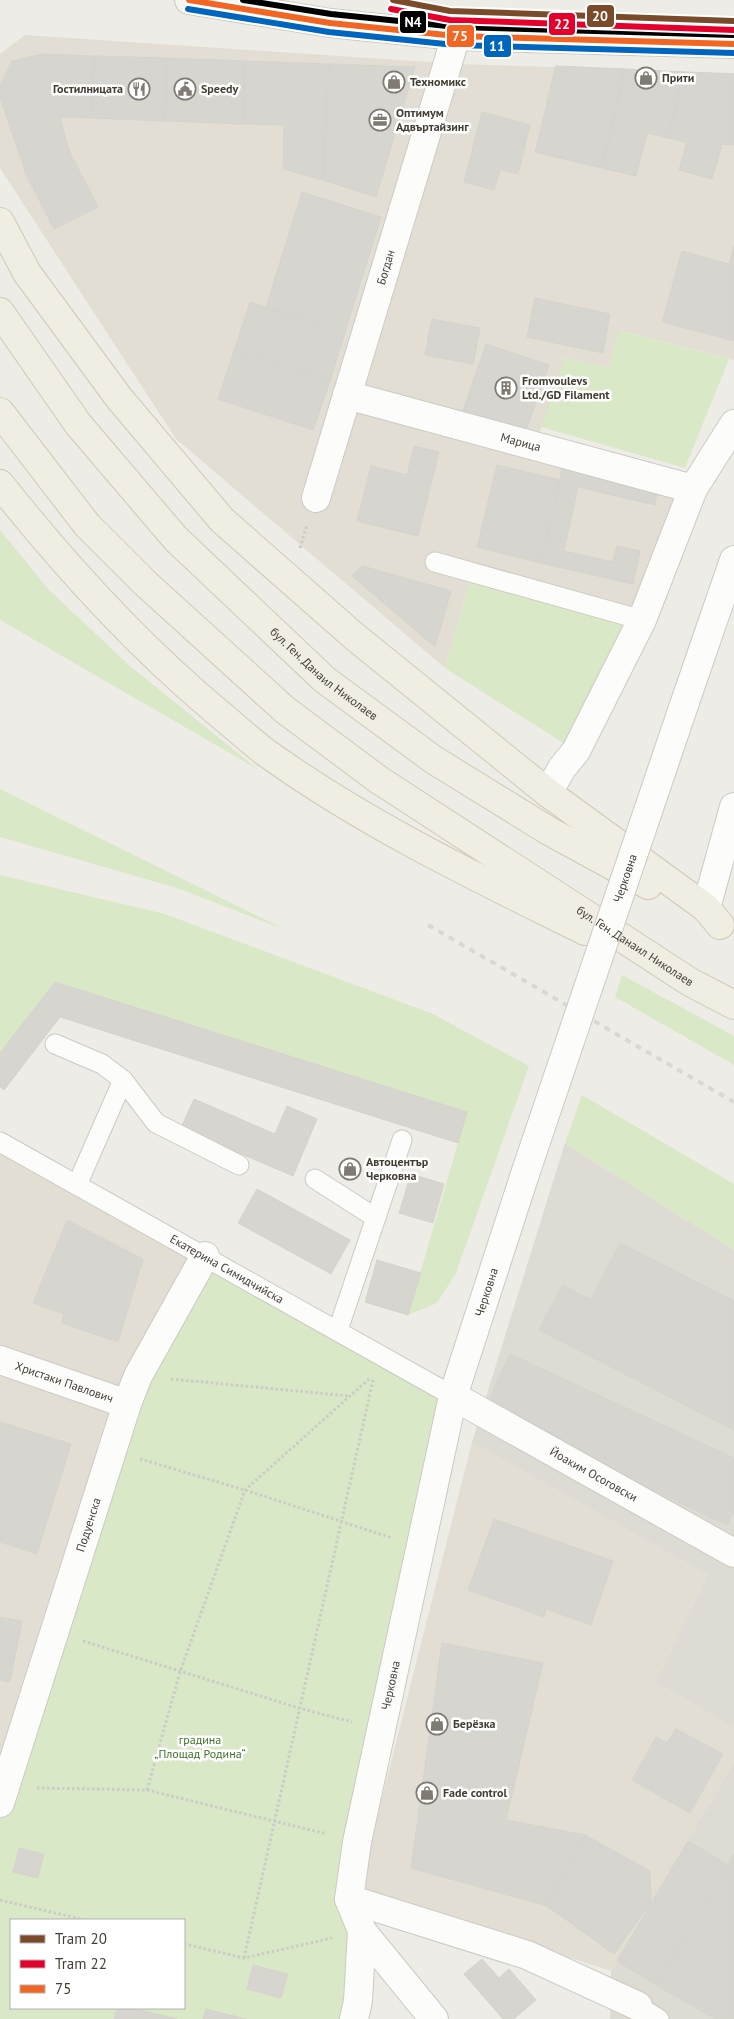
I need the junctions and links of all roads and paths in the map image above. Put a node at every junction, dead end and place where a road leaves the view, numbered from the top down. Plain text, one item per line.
1 (189, 0) edge
2 (456, 36) junction
3 (734, 44) edge
4 (0, 222) edge
5 (0, 312) edge
6 (347, 395) junction
7 (0, 412) edge
8 (734, 424) edge
9 (0, 484) edge
10 (693, 490) junction
11 (316, 498) dead end
12 (734, 560) edge
13 (435, 562) dead end
14 (642, 620) junction
15 (548, 793) junction
16 (734, 807) edge
17 (720, 922) edge
18 (690, 982) junction
19 (734, 1005) edge
20 (56, 1044) dead end
21 (123, 1080) junction
22 (402, 1140) dead end
23 (0, 1142) edge
24 (239, 1165) dead end
25 (315, 1179) dead end
26 (77, 1185) junction
27 (376, 1218) junction
28 (205, 1256) junction
29 (338, 1330) junction
30 (0, 1360) edge
31 (138, 1376) junction
32 (350, 1396) junction
33 (453, 1396) junction
34 (126, 1404) junction
35 (113, 1451) junction
36 (245, 1490) junction
37 (341, 1522) junction
38 (421, 1548) junction
39 (734, 1552) edge
40 (55, 1632) junction
41 (180, 1672) junction
42 (299, 1708) junction
43 (382, 1730) junction
44 (147, 1790) junction
45 (2, 1792) edge
46 (274, 1821) junction
47 (357, 1842) junction
48 (349, 1899) junction
49 (0, 1900) edge
50 (80, 1919) edge
51 (362, 1931) junction
52 (185, 1944) edge
53 (244, 1958) junction
54 (649, 2013) edge
55 (354, 2019) edge
56 (434, 2019) edge

1 - 2 main road
2 - 3 main road
2 - 6 street, Богдан
4 - 15 main road
5 - 17 main road, бул. Ген. Данаил Николаев
6 - 10 street, Марица
6 - 11 street, Богдан
7 - 18 main road, бул. Ген. Данаил Николаев
8 - 10 street
9 - 18 main road
10 - 14 street
12 - 33 street, Черковна, bridge
13 - 14 lane
14 - 15 street
15 - 17 main road
16 - 17 street
18 - 19 main road, бул. Ген. Данаил Николаев
20 - 21 lane
21 - 24 lane
21 - 26 lane
22 - 27 lane
23 - 26 lane, Екатерина Симидчийска
25 - 27 lane
26 - 28 lane, Екатерина Симидчийска
27 - 29 lane
28 - 29 lane, Екатерина Симидчийска
28 - 31 street, Подуенска
29 - 33 lane, Екатерина Симидчийска
30 - 34 street, Христаки Павлович
31 - 32 path
31 - 34 street, Подуенска
32 - 36 path
32 - 37 path
33 - 38 street, Черковна
33 - 39 street, Йоаким Осоговски
34 - 35 street, Подуенска
35 - 36 path
35 - 40 street, Подуенска
36 - 37 path
36 - 41 path
37 - 38 path
37 - 42 path
38 - 43 street, Черковна
40 - 41 path
40 - 45 street, Подуенска
41 - 42 path
41 - 44 path
42 - 43 path
42 - 46 path
43 - 47 street, Черковна
44 - 45 path
44 - 46 path
46 - 47 path
46 - 53 path
47 - 48 street, Черковна
48 - 51 street
48 - 54 street
49 - 50 path
51 - 53 path
51 - 55 street
51 - 56 street
52 - 53 path

